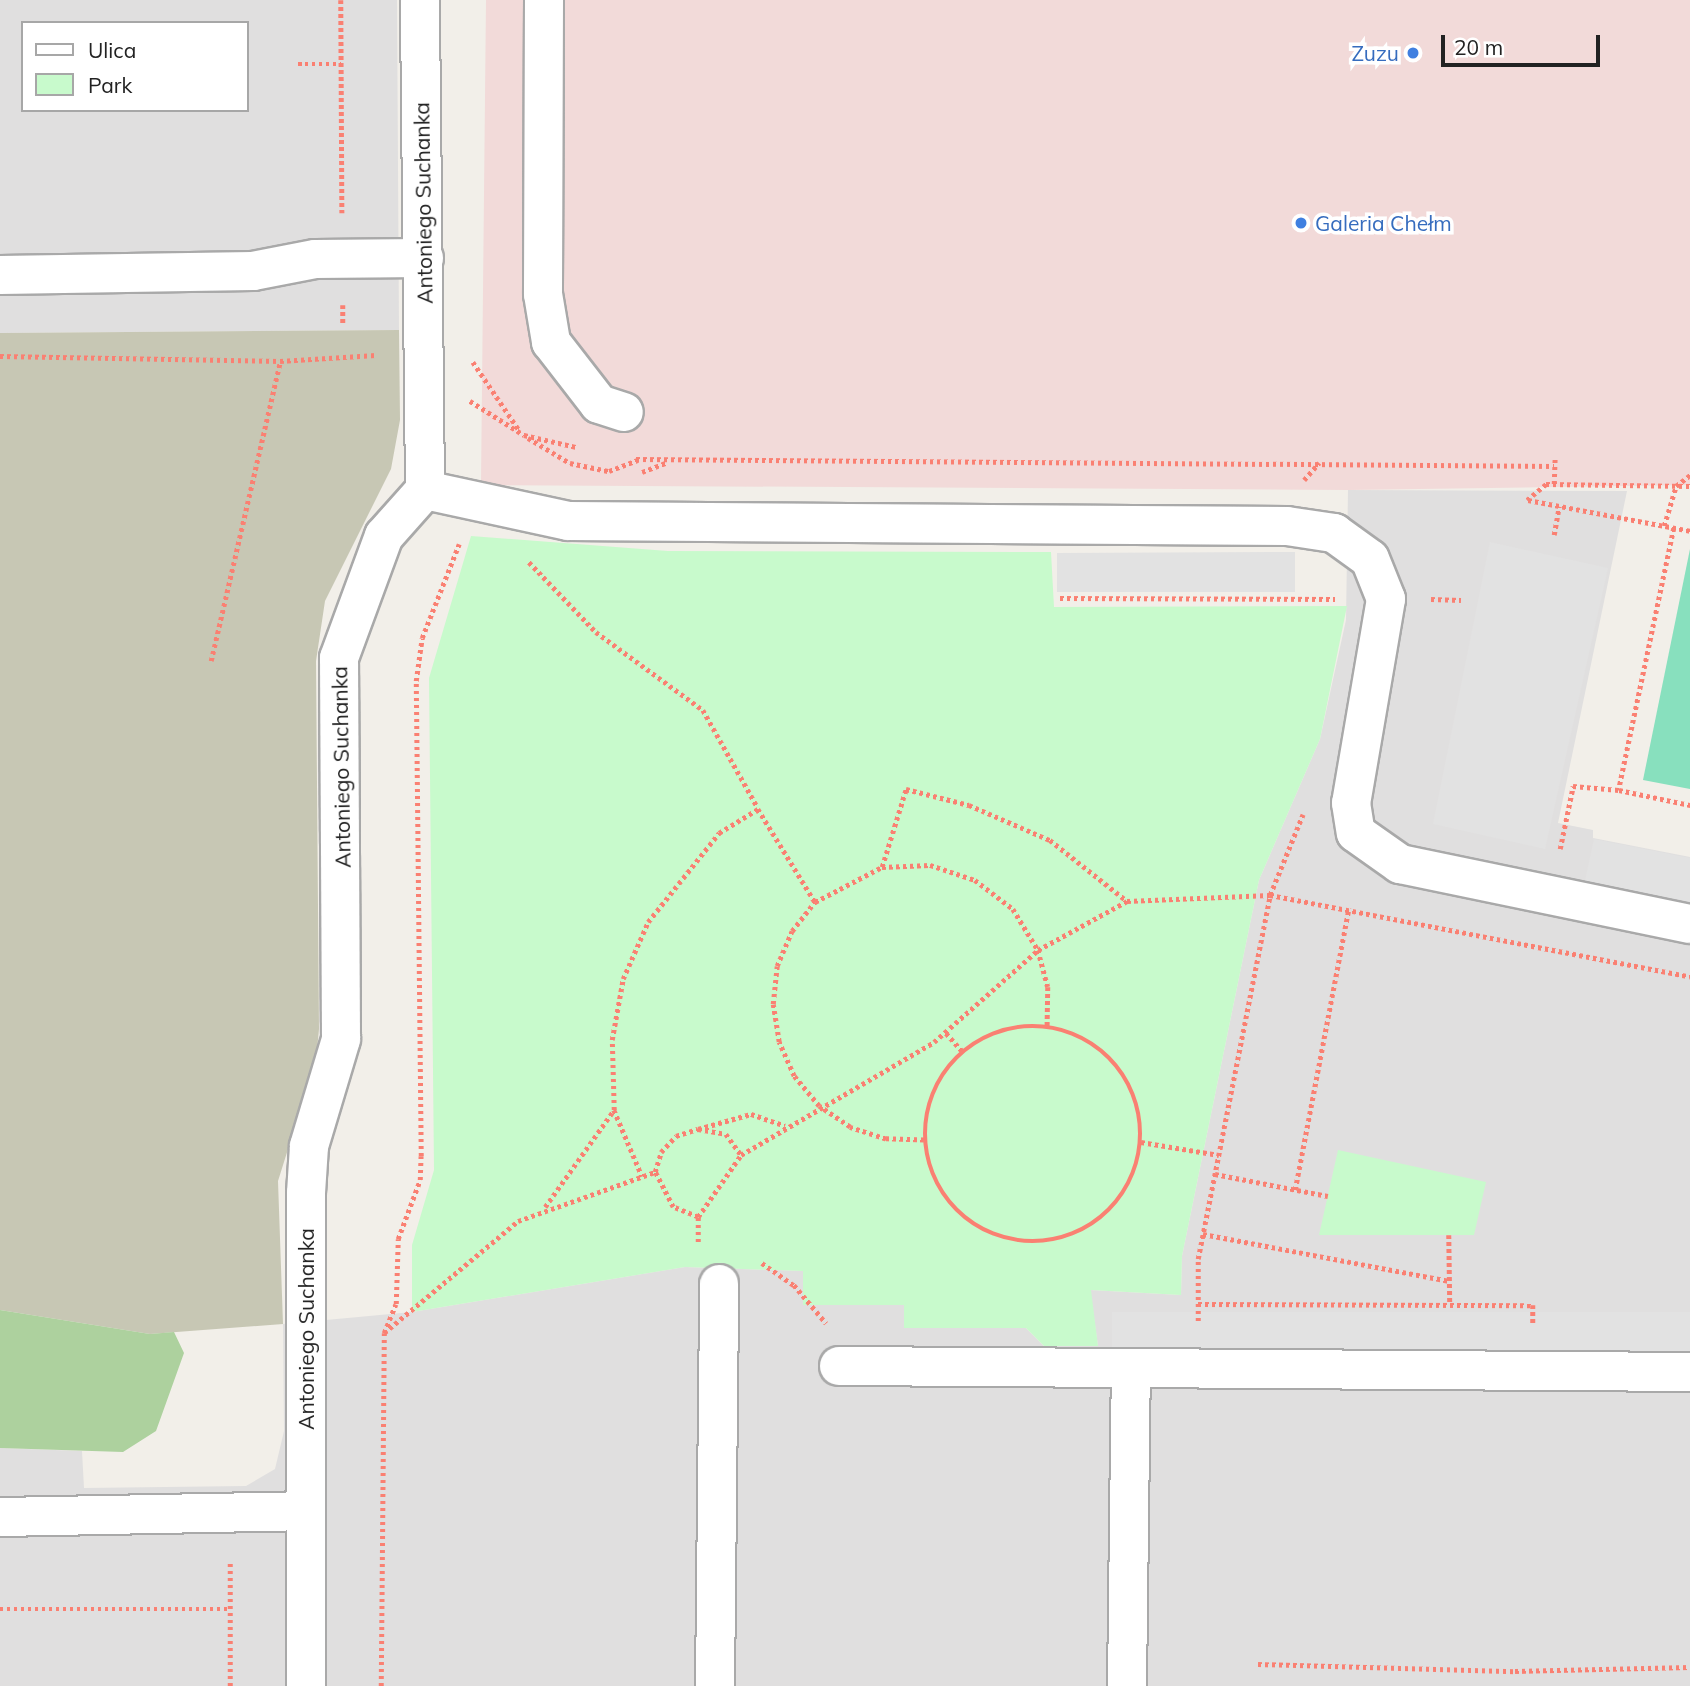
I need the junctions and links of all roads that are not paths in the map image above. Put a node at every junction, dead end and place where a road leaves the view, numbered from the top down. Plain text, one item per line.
1 (420, 0) edge
2 (544, 0) edge
3 (424, 258) junction
4 (0, 275) edge
5 (624, 412) dead end
6 (425, 491) junction
7 (1690, 924) edge
8 (719, 1284) road end
9 (839, 1366) road end
10 (1131, 1370) junction
11 (1690, 1372) edge
12 (306, 1511) junction
13 (0, 1517) edge
14 (306, 1686) edge
15 (715, 1686) edge
16 (1127, 1686) edge

1 - 3 street, Antoniego Suchanka
2 - 5 street
3 - 4 street
3 - 6 street, Antoniego Suchanka
6 - 7 street
6 - 12 street, Antoniego Suchanka
8 - 15 street
9 - 10 street
10 - 11 street
10 - 16 street
12 - 13 street
12 - 14 street, Antoniego Suchanka

